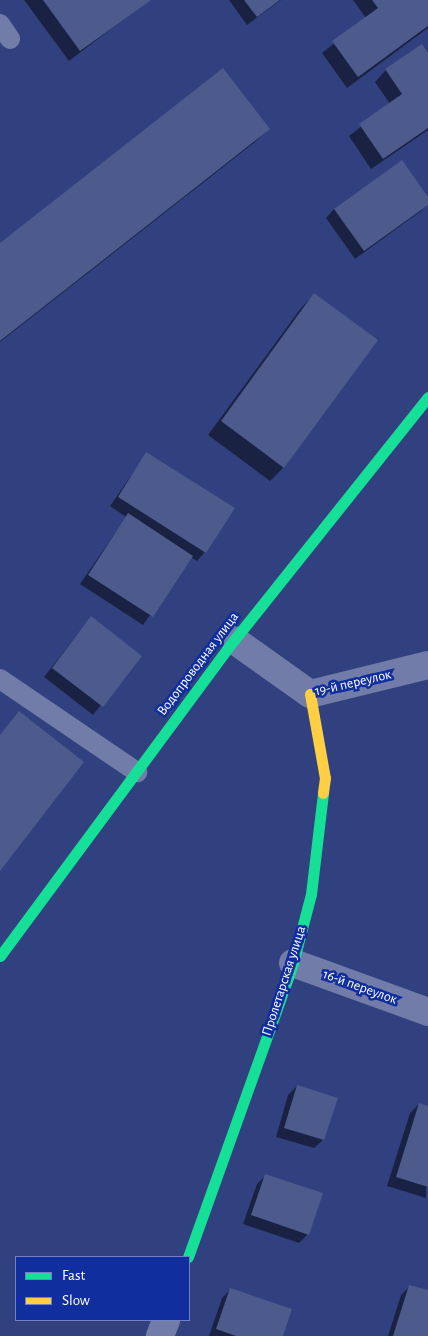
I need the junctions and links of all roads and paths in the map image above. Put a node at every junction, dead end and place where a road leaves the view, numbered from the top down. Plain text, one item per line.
1 (428, 397) edge
2 (234, 640) junction
3 (428, 665) edge
4 (0, 679) edge
5 (310, 694) junction
6 (137, 772) junction
7 (0, 956) edge
8 (292, 963) junction
9 (428, 1012) edge
10 (188, 1256) edge
11 (166, 1321) edge
12 (160, 1336) edge

1 - 2 street, Водопроводная улица
2 - 5 street, 19-й переулок
2 - 6 street, Водопроводная улица
3 - 5 street, 19-й переулок
4 - 6 lane
5 - 8 street, Пролетарская улица
6 - 7 street, Водопроводная улица
8 - 9 street, 16-й переулок
8 - 10 street, Пролетарская улица
11 - 12 street

